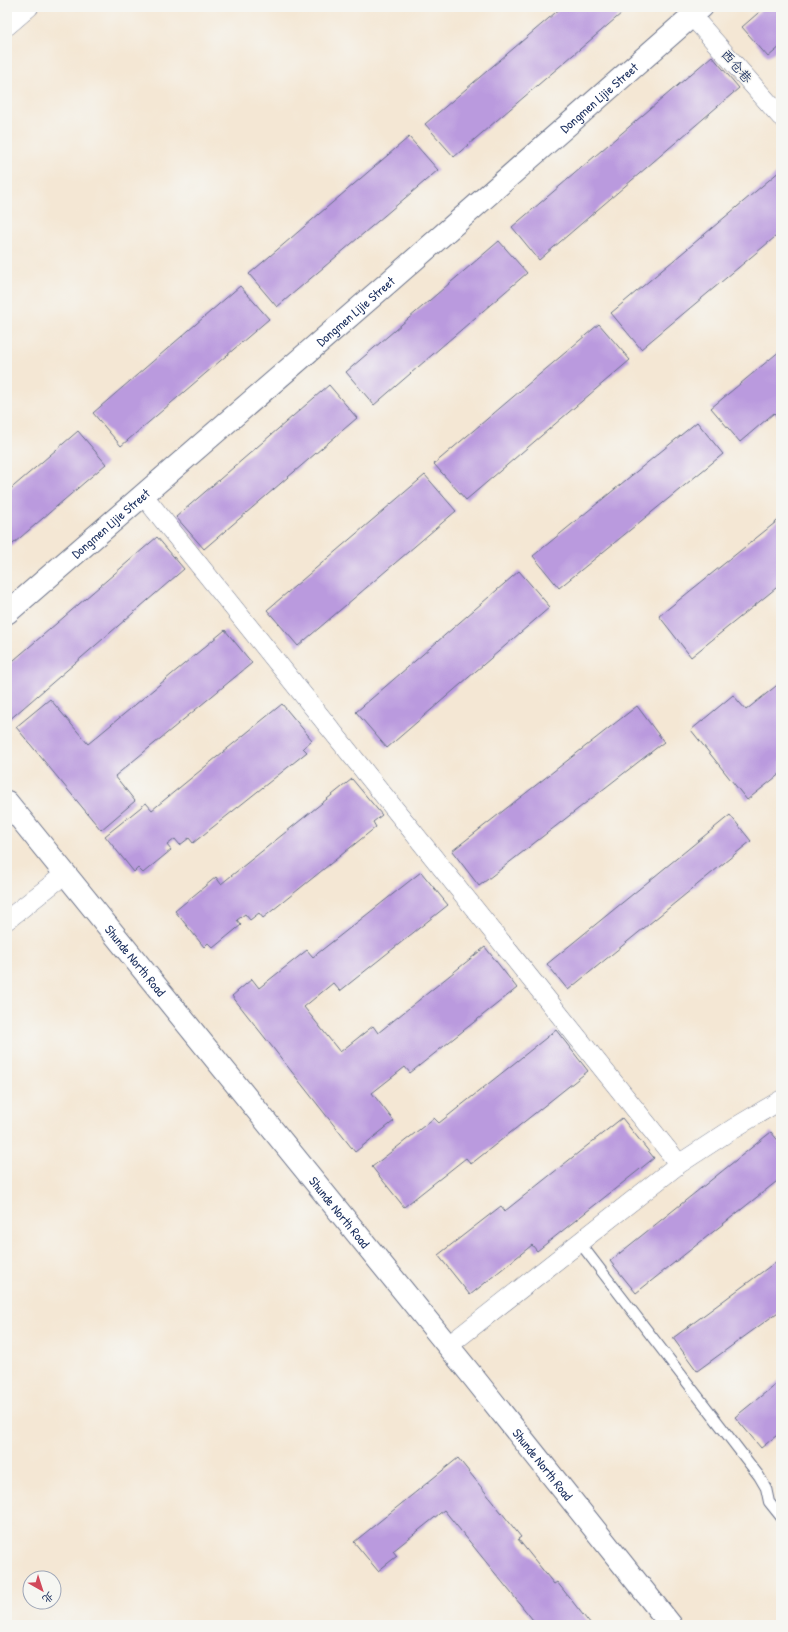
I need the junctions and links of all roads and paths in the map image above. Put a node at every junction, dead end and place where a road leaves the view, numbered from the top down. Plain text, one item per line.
1 (29, 7) edge
2 (697, 11) edge
3 (7, 26) edge
4 (781, 117) edge
5 (143, 495) junction
6 (7, 613) edge
7 (7, 802) edge
8 (65, 874) junction
9 (7, 920) edge
10 (781, 1100) edge
11 (679, 1164) junction
12 (580, 1243) junction
13 (448, 1346) junction
14 (781, 1517) edge
15 (671, 1625) edge

1 - 3 street
2 - 4 street, 西仓巷
2 - 5 street, Dongmen Lijie Street
5 - 6 street, Dongmen Lijie Street
5 - 11 street
7 - 8 street, Shunde North Road
8 - 9 street
8 - 13 street, Shunde North Road
10 - 11 street
11 - 12 street
12 - 13 street
12 - 14 lane
13 - 15 street, Shunde North Road

